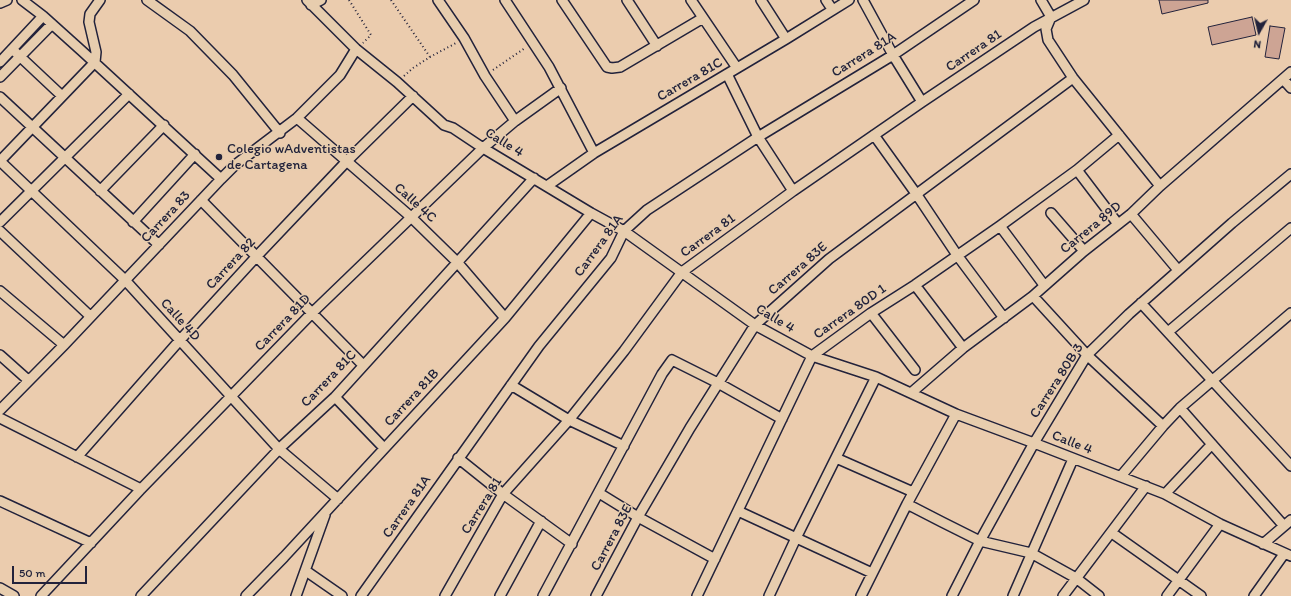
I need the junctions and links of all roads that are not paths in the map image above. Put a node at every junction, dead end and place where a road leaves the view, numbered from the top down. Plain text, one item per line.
1 (7, 0) edge
2 (22, 0) edge
3 (100, 0) edge
4 (147, 0) edge
5 (321, 0) edge
6 (438, 0) edge
7 (505, 0) edge
8 (562, 0) edge
9 (627, 0) edge
10 (691, 0) edge
11 (761, 0) edge
12 (826, 0) edge
13 (849, 0) edge
14 (863, 0) edge
15 (974, 0) edge
16 (1041, 0) edge
17 (1084, 0) edge
18 (309, 2) edge
19 (0, 3) edge
20 (832, 10) junction
21 (43, 16) junction
22 (1051, 17) junction
23 (703, 18) junction
24 (52, 24) junction
25 (786, 39) junction
26 (657, 46) junction
27 (12, 49) junction
28 (356, 49) junction
29 (893, 55) junction
30 (20, 56) junction
31 (0, 62) edge
32 (95, 62) junction
33 (737, 68) junction
34 (1291, 72) edge
35 (727, 74) junction
36 (0, 77) edge
37 (1073, 78) junction
38 (1283, 79) junction
39 (561, 88) junction
40 (1291, 88) edge
41 (129, 94) junction
42 (62, 96) junction
43 (413, 96) junction
44 (0, 97) edge
45 (922, 102) junction
46 (297, 118) junction
47 (515, 121) junction
48 (164, 125) junction
49 (32, 127) junction
50 (280, 133) junction
51 (874, 135) junction
52 (1119, 135) junction
53 (758, 137) junction
54 (483, 148) junction
55 (594, 153) junction
56 (195, 154) junction
57 (64, 158) junction
58 (0, 161) edge
59 (347, 161) junction
60 (1077, 170) junction
61 (1291, 174) edge
62 (534, 178) junction
63 (221, 179) junction
64 (547, 186) junction
65 (1160, 186) junction
66 (31, 191) junction
67 (100, 191) junction
68 (793, 191) junction
69 (917, 195) junction
70 (201, 200) junction
71 (591, 213) junction
72 (1051, 213) dead end
73 (1130, 214) junction
74 (411, 217) junction
75 (0, 222) edge
76 (133, 222) junction
77 (1118, 224) junction
78 (1000, 226) junction
79 (624, 230) junction
80 (0, 231) edge
81 (1289, 234) edge
82 (159, 245) junction
83 (1084, 251) junction
84 (957, 255) junction
85 (256, 257) junction
86 (457, 262) junction
87 (1178, 270) junction
88 (682, 272) junction
89 (125, 280) junction
90 (915, 285) junction
91 (1044, 285) junction
92 (0, 291) edge
93 (1033, 296) junction
94 (1141, 303) junction
95 (312, 313) junction
96 (871, 313) junction
97 (90, 316) junction
98 (505, 318) junction
99 (1004, 318) junction
100 (1289, 318) edge
101 (755, 324) junction
102 (1168, 332) junction
103 (180, 340) junction
104 (64, 345) junction
105 (963, 348) junction
106 (0, 355) edge
107 (1087, 355) junction
108 (812, 356) junction
109 (363, 364) junction
110 (915, 370) dead end
111 (876, 377) junction
112 (28, 380) junction
113 (1213, 381) junction
114 (718, 383) junction
115 (511, 385) junction
116 (911, 393) junction
117 (231, 397) junction
118 (334, 397) junction
119 (1180, 408) junction
120 (0, 410) edge
121 (956, 414) junction
122 (0, 418) edge
123 (782, 419) junction
124 (569, 420) junction
125 (1163, 426) junction
126 (1034, 443) junction
127 (1212, 444) junction
128 (624, 446) junction
129 (384, 448) junction
130 (279, 449) junction
131 (77, 457) junction
132 (458, 458) junction
133 (836, 458) junction
134 (1073, 459) junction
135 (1291, 466) edge
136 (1121, 476) junction
137 (1146, 486) junction
138 (141, 489) junction
139 (913, 492) junction
140 (599, 493) junction
141 (503, 494) junction
142 (1165, 494) junction
143 (338, 499) junction
144 (0, 501) edge
145 (907, 504) junction
146 (326, 511) junction
147 (738, 511) junction
148 (638, 517) junction
149 (541, 521) junction
150 (1288, 523) edge
151 (1220, 524) junction
152 (1112, 533) junction
153 (796, 538) junction
154 (980, 541) junction
155 (91, 543) junction
156 (572, 544) junction
157 (1263, 544) junction
158 (1031, 553) junction
159 (1288, 555) edge
160 (715, 559) junction
161 (306, 571) junction
162 (872, 573) junction
163 (1076, 578) junction
164 (1179, 581) junction
165 (0, 588) edge
166 (14, 596) edge
167 (41, 596) edge
168 (141, 596) edge
169 (246, 596) edge
170 (296, 596) edge
171 (342, 596) edge
172 (362, 596) edge
173 (445, 596) edge
174 (500, 596) edge
175 (543, 596) edge
176 (596, 596) edge
177 (697, 596) edge
178 (769, 596) edge
179 (861, 596) edge
180 (952, 596) edge
181 (1013, 596) edge
182 (1063, 596) edge
183 (1099, 596) edge
184 (1167, 596) edge
185 (1201, 596) edge
186 (1254, 596) edge

1 - 19 street
2 - 21 street
3 - 32 street
4 - 50 street
5 - 18 street
6 - 47 street
7 - 39 street
8 - 26 street
9 - 26 street
10 - 23 street
11 - 25 street
12 - 20 street
13 - 20 street, Carrera 81C
14 - 29 street
15 - 29 street, Carrera 81A
16 - 22 street
17 - 22 street, Carrera 81
18 - 28 street, Calle 4
20 - 25 street, Carrera 81C
21 - 24 street
21 - 27 street
22 - 37 street
22 - 45 street, Carrera 81
23 - 26 street
23 - 33 street
24 - 30 street
24 - 32 street
25 - 33 street, Carrera 81C
27 - 30 street
27 - 31 street
28 - 43 street, Calle 4
28 - 46 street, Carrera 83
29 - 45 street
29 - 53 street, Carrera 81A
30 - 36 street
30 - 42 street
32 - 41 street
32 - 42 street
33 - 35 street, Carrera 81C
34 - 38 street, Carrera 89D
35 - 53 street
35 - 55 street, Carrera 81C
37 - 52 street
37 - 69 street, Carrera 83E
38 - 40 street
38 - 65 street, Carrera 89D
39 - 47 street, Carrera 81D
39 - 55 street
41 - 48 street
41 - 57 street
42 - 49 street
43 - 54 street, Calle 4
43 - 59 street, Carrera 82
44 - 49 street
45 - 51 street, Carrera 81
46 - 50 street, Carrera 83
46 - 59 street, Calle 4C
47 - 54 street, Carrera 81D
48 - 56 street
48 - 67 street
49 - 57 street
49 - 58 street
50 - 63 street, Carrera 83
51 - 68 street, Carrera 81
51 - 69 street
52 - 60 street, Carrera 80D 1
52 - 65 street
53 - 68 street
53 - 79 street, Carrera 81A
54 - 62 street, Calle 4
54 - 74 street, Carrera 81D
55 - 64 street, Carrera 81C
56 - 63 street
56 - 76 street
57 - 66 street
57 - 67 street
58 - 66 street, Calle 4D
59 - 74 street, Calle 4C
59 - 85 street, Carrera 82
60 - 77 street
60 - 78 street, Carrera 80D 1
61 - 87 street, Carrera 80B 3
62 - 64 street, Calle 4
62 - 86 street, Carrera 81C
63 - 70 street, Carrera 83
64 - 71 street, Calle 4
65 - 73 street, Carrera 89D
66 - 75 street
66 - 89 street, Calle 4D
67 - 76 street
68 - 88 street, Carrera 81
69 - 84 street
69 - 101 street, Carrera 83E
70 - 82 street, Carrera 83
70 - 85 street
71 - 79 street, Calle 4
71 - 98 street, Carrera 81B
72 - 83 street
73 - 77 street, Carrera 89D
73 - 87 street
74 - 86 street, Calle 4C
74 - 95 street, Carrera 81D
76 - 82 street
77 - 83 street, Carrera 89D
78 - 84 street, Carrera 80D 1
78 - 91 street
79 - 88 street, Calle 4
79 - 115 street, Carrera 81A
80 - 97 street
81 - 102 street
82 - 89 street, Carrera 83
83 - 91 street, Carrera 89D
84 - 90 street, Carrera 80D 1
84 - 99 street
85 - 95 street
85 - 103 street, Carrera 82
86 - 98 street, Calle 4C
86 - 109 street, Carrera 81C
87 - 94 street, Carrera 80B 3
88 - 101 street, Calle 4
88 - 124 street, Carrera 81
89 - 97 street, Carrera 83
89 - 103 street, Calle 4D
90 - 96 street, Carrera 80D 1
90 - 105 street
91 - 93 street, Carrera 89D
92 - 104 street
93 - 99 street, Carrera 89D
93 - 107 street
94 - 102 street
94 - 107 street, Carrera 80B 3
95 - 109 street
95 - 117 street, Carrera 81D
96 - 108 street, Carrera 80D 1
96 - 110 street
97 - 104 street, Carrera 83
98 - 129 street, Carrera 81B
99 - 105 street, Carrera 89D
100 - 113 street
101 - 108 street, Calle 4
101 - 114 street, Carrera 83E
102 - 113 street
103 - 117 street, Calle 4D
103 - 131 street, Carrera 82
104 - 112 street, Carrera 83
105 - 116 street, Carrera 89D
106 - 112 street
107 - 125 street
107 - 126 street, Carrera 80B 3
108 - 111 street, Calle 4
108 - 123 street, Carrera 80D 1
109 - 118 street, Carrera 81C
111 - 116 street, Calle 4
111 - 133 street
112 - 120 street, Carrera 83
113 - 119 street
113 - 135 street
114 - 123 street
114 - 128 street
114 - 148 street, Carrera 83E
115 - 124 street
115 - 132 street, Carrera 81A
116 - 121 street, Calle 4
117 - 130 street, Calle 4D
117 - 138 street, Carrera 81D
118 - 129 street
118 - 130 street, Carrera 81C
119 - 125 street
119 - 127 street
121 - 126 street, Calle 4
121 - 139 street
122 - 131 street
123 - 147 street, Carrera 80D 1
124 - 128 street
124 - 141 street, Carrera 81
125 - 136 street
126 - 134 street, Calle 4
126 - 154 street, Carrera 80B 3
127 - 142 street
127 - 150 street
128 - 140 street
129 - 143 street, Carrera 81B
130 - 143 street, Calle 4D
130 - 168 street, Carrera 81C
131 - 138 street
132 - 141 street
132 - 172 street, Carrera 81A
133 - 139 street
133 - 153 street
134 - 136 street, Calle 4
134 - 158 street
136 - 137 street, Calle 4
137 - 142 street, Calle 4
137 - 152 street
138 - 155 street, Carrera 81D
139 - 145 street
140 - 148 street
140 - 156 street
141 - 149 street
141 - 173 street, Carrera 81
142 - 151 street, Calle 4
143 - 146 street, Carrera 81B
144 - 155 street
145 - 154 street
145 - 162 street
146 - 161 street
146 - 169 street, Carrera 81B
147 - 153 street
147 - 160 street, Carrera 80D 1
148 - 160 street
148 - 176 street, Carrera 83E
149 - 156 street
149 - 174 street
150 - 157 street
151 - 157 street, Calle 4
151 - 164 street
152 - 163 street
152 - 164 street
153 - 162 street
153 - 178 street
154 - 158 street
154 - 180 street, Carrera 80B 3
155 - 167 street, Carrera 81D
156 - 175 street
157 - 159 street, Calle 4
158 - 163 street
158 - 181 street
159 - 186 street
160 - 177 street, Carrera 80D 1
161 - 170 street
161 - 171 street
162 - 179 street
163 - 182 street
163 - 183 street
164 - 184 street
164 - 185 street
165 - 166 street

